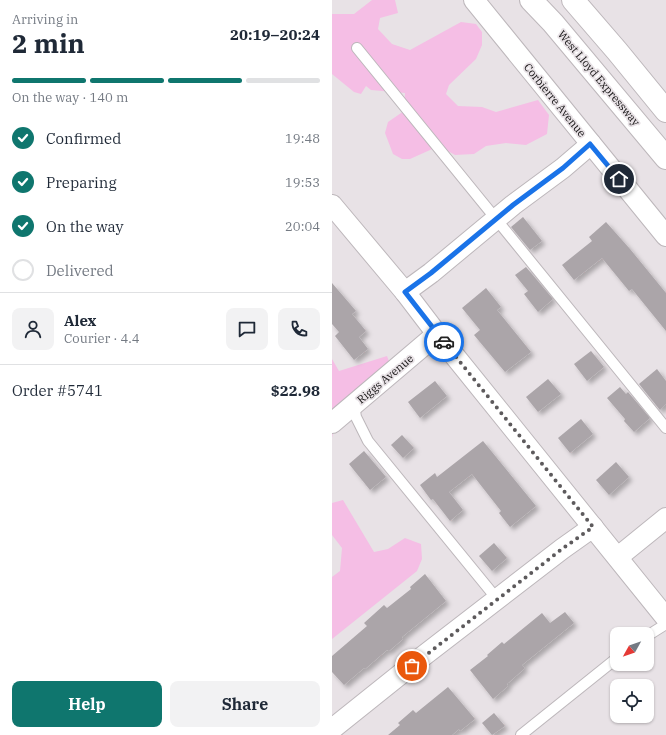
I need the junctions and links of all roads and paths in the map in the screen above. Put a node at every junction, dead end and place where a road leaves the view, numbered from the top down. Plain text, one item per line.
1 (474, 0) edge
2 (531, 0) edge
3 (573, 0) edge
4 (357, 48) dead end
5 (666, 111) edge
6 (590, 144) junction
7 (666, 158) edge
8 (332, 205) edge
9 (496, 219) junction
10 (666, 236) edge
11 (405, 292) junction
12 (437, 334) junction
13 (354, 405) junction
14 (332, 423) edge
15 (666, 428) edge
16 (666, 518) edge
17 (593, 527) junction
18 (618, 557) junction
19 (497, 599) junction
20 (666, 618) edge
21 (666, 624) edge
22 (654, 632) edge
23 (610, 664) edge
24 (332, 729) edge
25 (521, 735) edge

1 - 6 street, Corbierre Avenue
2 - 7 highway, West Lloyd Expressway
3 - 5 highway
4 - 9 lane
6 - 9 street
6 - 10 street, Corbierre Avenue
8 - 11 street
9 - 11 street
9 - 15 lane
11 - 12 street
12 - 13 street, Riggs Avenue
12 - 17 street
13 - 14 street, Riggs Avenue
13 - 19 lane
16 - 18 street
17 - 18 street
17 - 19 street
18 - 20 street
19 - 24 street
21 - 22 lane
23 - 25 lane

